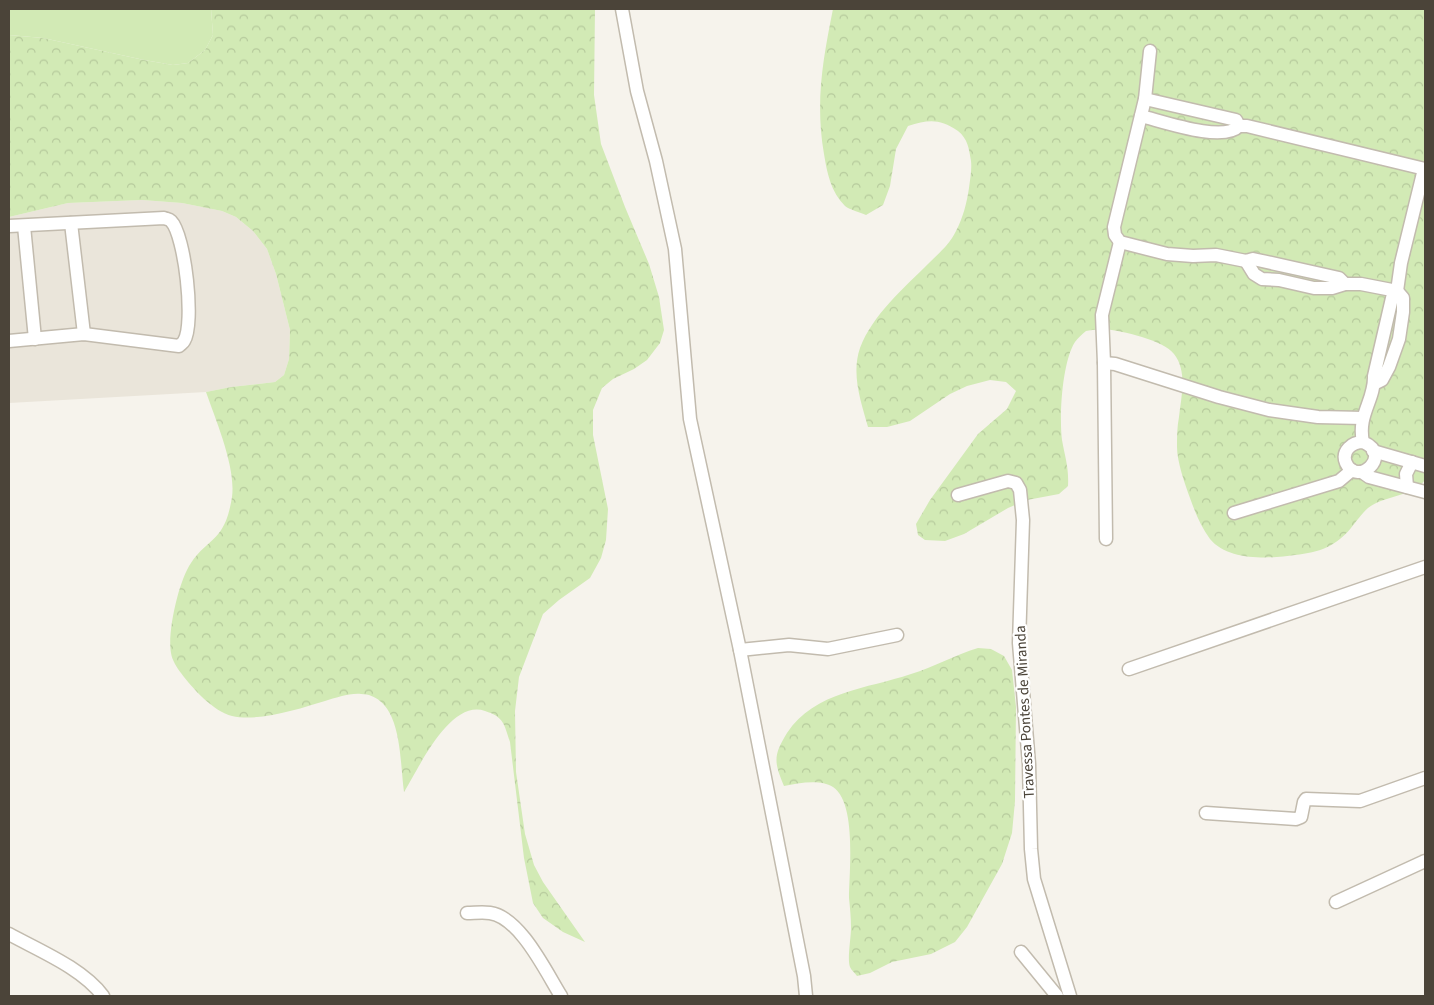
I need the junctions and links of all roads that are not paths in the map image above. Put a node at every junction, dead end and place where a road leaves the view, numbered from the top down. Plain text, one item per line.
1 (622, 9) edge
2 (1150, 51) dead end
3 (1145, 99) junction
4 (1141, 116) junction
5 (1239, 126) junction
6 (1425, 169) edge
7 (71, 223) junction
8 (9, 226) edge
9 (24, 226) junction
10 (1120, 242) junction
11 (1397, 291) junction
12 (84, 334) junction
13 (35, 339) junction
14 (9, 341) edge
15 (1104, 363) junction
16 (1362, 418) junction
17 (1363, 442) junction
18 (1374, 451) junction
19 (1412, 462) junction
20 (1425, 466) edge
21 (1357, 471) junction
22 (1407, 487) junction
23 (1425, 492) edge
24 (958, 495) dead end
25 (1234, 513) dead end
26 (1106, 538) dead end
27 (1425, 567) edge
28 (898, 635) dead end
29 (740, 650) junction
30 (1129, 669) dead end
31 (1425, 778) edge
32 (1206, 814) dead end
33 (1425, 861) edge
34 (1336, 902) dead end
35 (467, 912) dead end
36 (9, 934) edge
37 (1021, 952) dead end
38 (103, 996) edge
39 (561, 996) edge
40 (806, 996) edge
41 (1057, 996) edge
42 (1070, 996) edge

1 - 29 street
2 - 3 street
3 - 4 street
3 - 5 street
4 - 5 street
4 - 10 street
5 - 6 street
6 - 11 street
7 - 9 street
7 - 12 street
7 - 12 street
8 - 9 street
9 - 13 street
10 - 11 street
10 - 15 street
11 - 16 street
12 - 13 street
13 - 14 street
15 - 16 street
15 - 26 street
16 - 17 street
17 - 18 street
17 - 21 street
18 - 19 street
18 - 21 street
19 - 20 street
19 - 22 street
21 - 22 street
21 - 25 street
22 - 23 street
24 - 42 street, Travessa Pontes de Miranda
27 - 30 street
28 - 29 street
29 - 40 street
31 - 32 street
33 - 34 street
35 - 39 street
36 - 38 street
37 - 41 street

